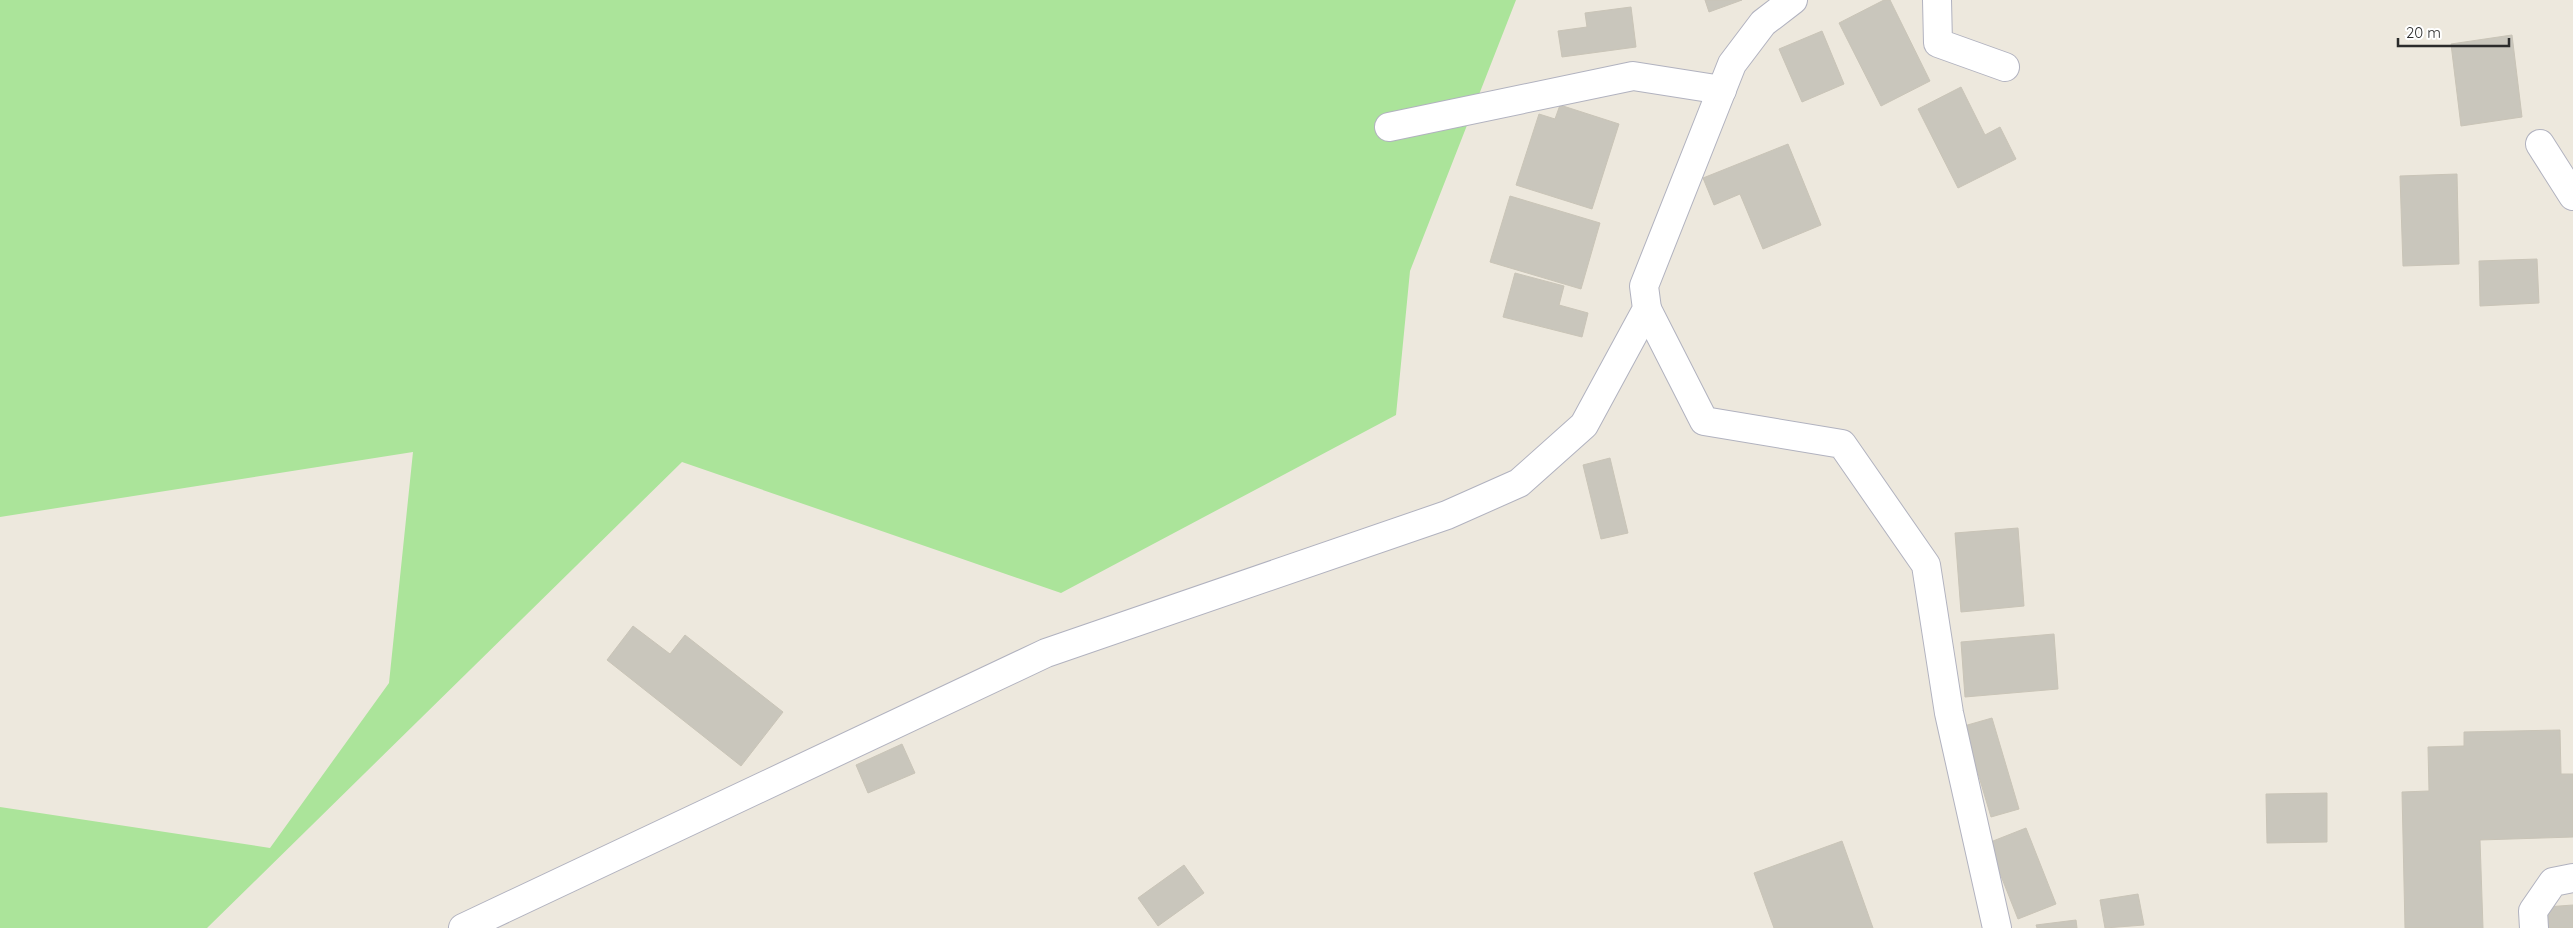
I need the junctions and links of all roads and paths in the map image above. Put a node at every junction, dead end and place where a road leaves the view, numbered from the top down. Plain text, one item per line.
1 (1793, 0) edge
2 (1937, 0) edge
3 (2006, 67) dead end
4 (1722, 90) junction
5 (1389, 127) dead end
6 (2540, 144) dead end
7 (2573, 196) edge
8 (1648, 309) junction
9 (2573, 878) edge
10 (463, 928) edge
11 (1997, 928) edge
12 (2534, 928) edge

1 - 4 street
2 - 3 street
4 - 5 street
4 - 8 street
6 - 7 street
8 - 10 street
8 - 11 street
9 - 12 street

